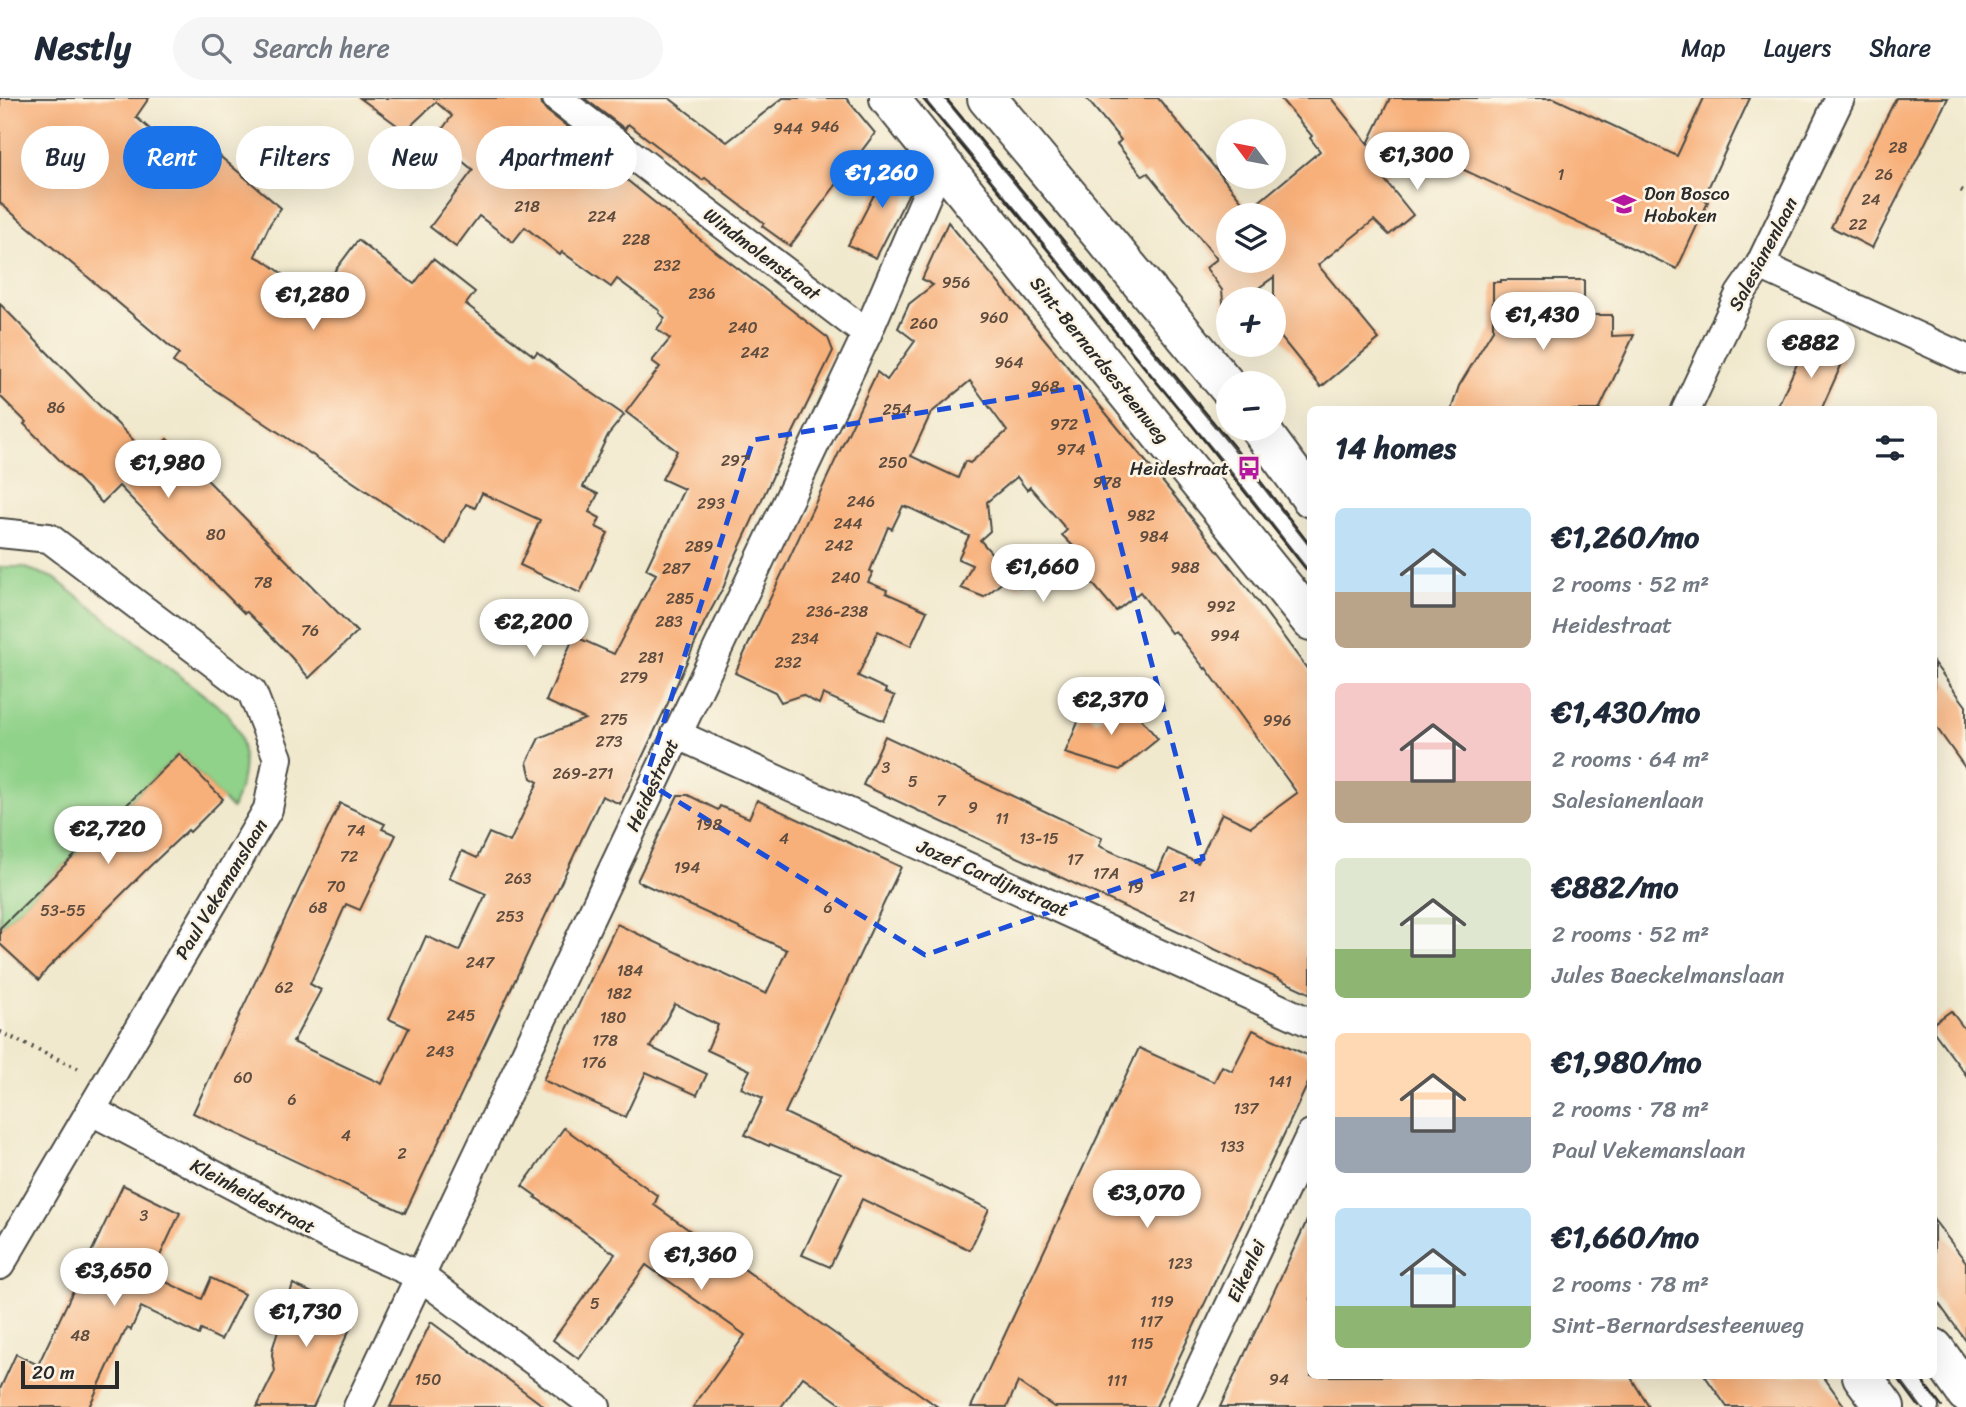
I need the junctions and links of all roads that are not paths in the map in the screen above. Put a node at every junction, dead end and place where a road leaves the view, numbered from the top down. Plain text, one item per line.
1 (557, 98) edge
2 (889, 98) edge
3 (934, 98) edge
4 (987, 98) edge
5 (1840, 98) edge
6 (941, 162) junction
7 (1760, 265) junction
8 (867, 334) junction
9 (1966, 359) edge
10 (1216, 373) edge
11 (1688, 406) edge
12 (1269, 441) edge
13 (1307, 493) edge
14 (0, 533) edge
15 (1307, 556) edge
16 (1307, 616) edge
17 (676, 734) junction
18 (1307, 1021) edge
19 (90, 1110) junction
20 (1307, 1142) edge
21 (0, 1265) edge
22 (419, 1276) junction
23 (1937, 1352) edge
24 (1864, 1379) edge
25 (1910, 1379) edge
26 (1966, 1392) edge
27 (358, 1407) edge
28 (596, 1407) edge
29 (1182, 1407) edge
30 (1885, 1407) edge
31 (1931, 1407) edge

1 - 8 street, Windmolenstraat
2 - 6 main road, Sint-Bernardsesteenweg
3 - 15 lane
4 - 10 main road
5 - 7 street, Salesianenlaan
6 - 8 street, Heidestraat
6 - 16 main road, Sint-Bernardsesteenweg
7 - 9 street
7 - 11 street, Salesianenlaan
8 - 17 street, Heidestraat
12 - 13 main road
14 - 19 street, Paul Vekemanslaan
17 - 18 street, Jozef Cardijnstraat
17 - 22 street, Heidestraat
19 - 21 street, Paul Vekemanslaan
19 - 22 street, Kleinheidestraat
20 - 29 street, Eikenlei
22 - 27 street, Heidestraat
22 - 28 street, Kleinheidestraat
23 - 26 main road
24 - 30 main road
25 - 31 lane

